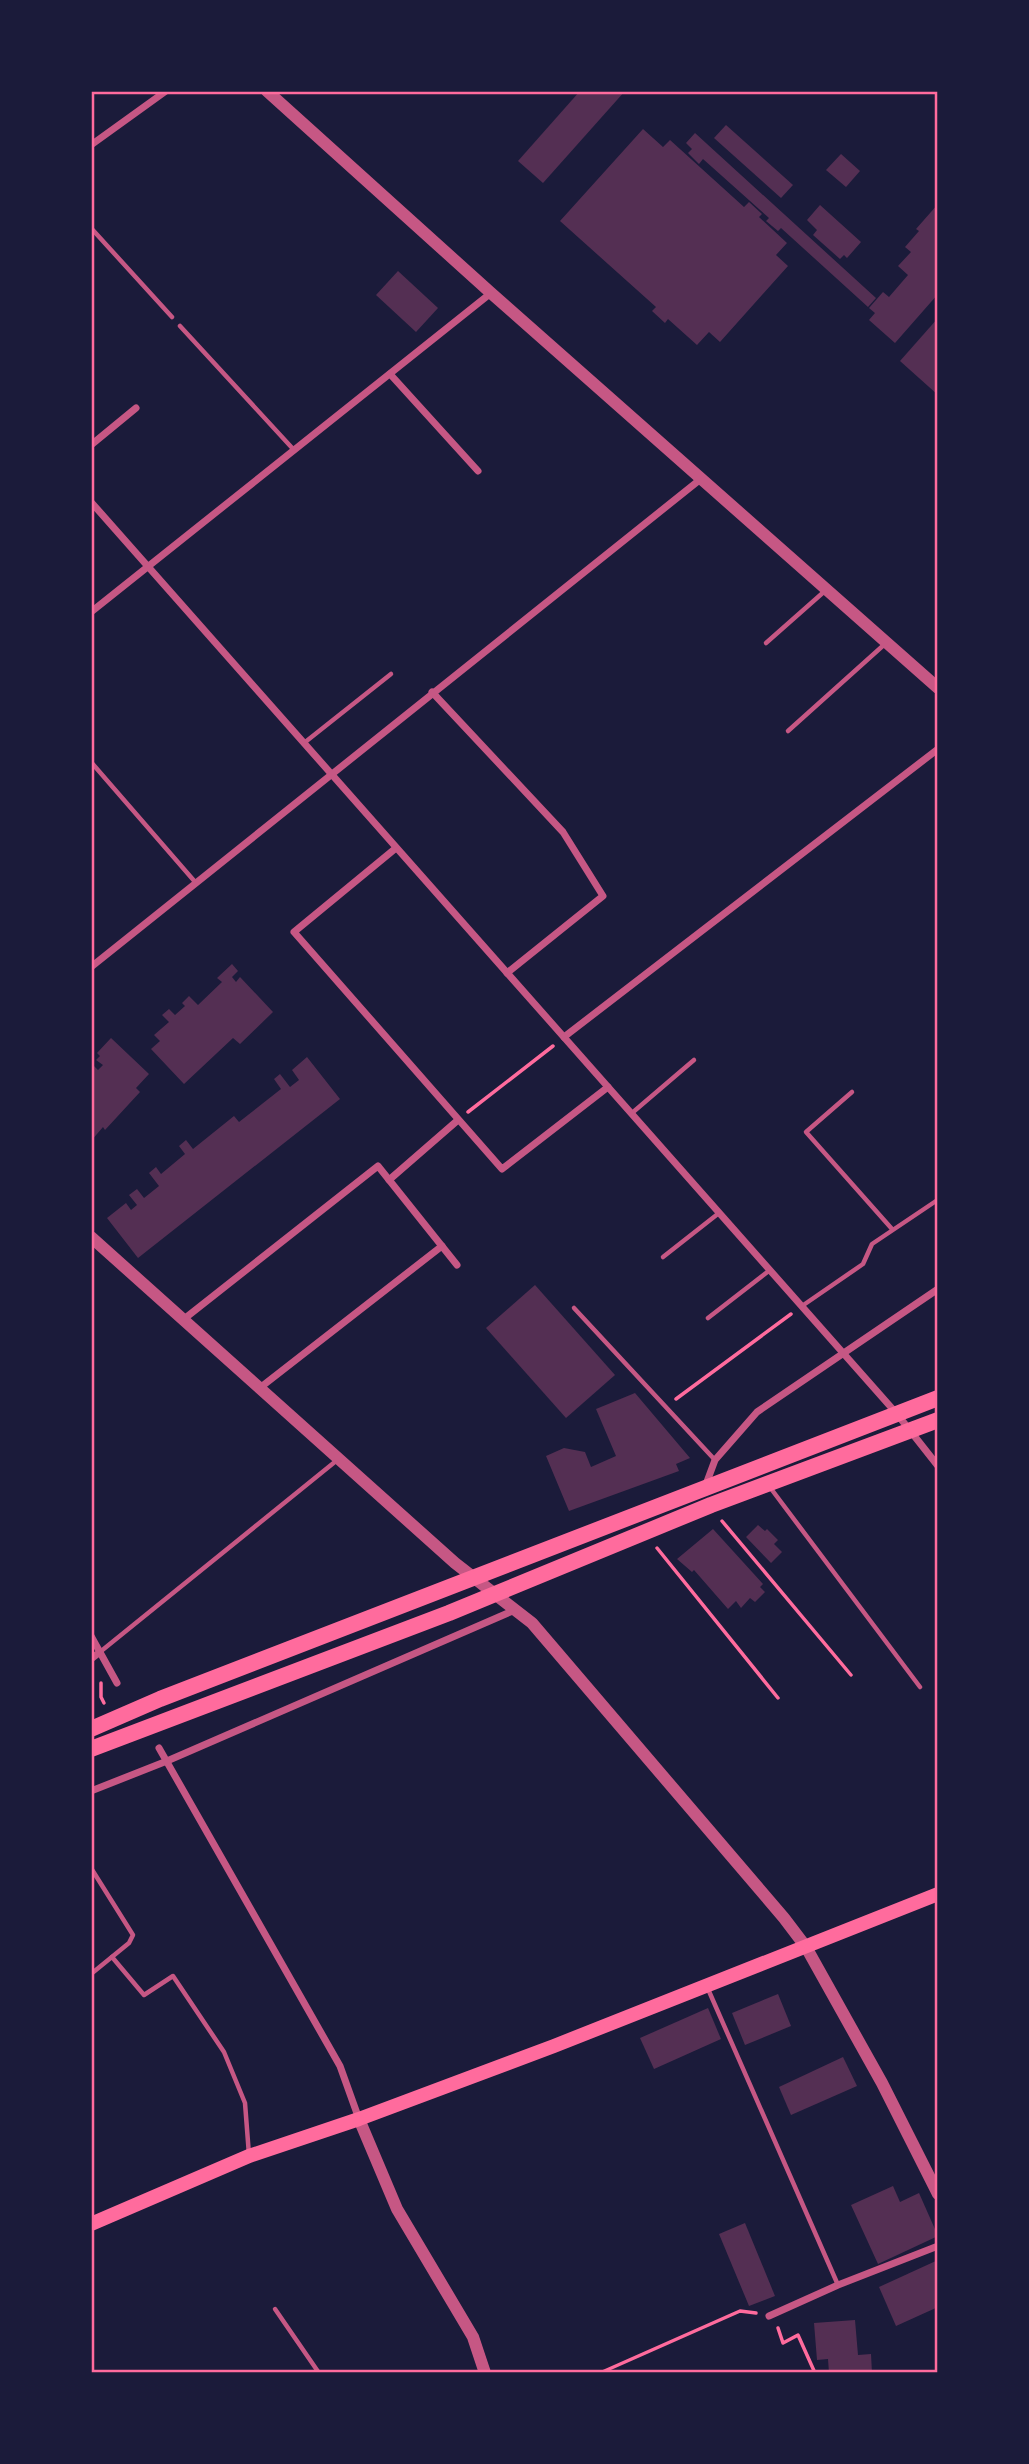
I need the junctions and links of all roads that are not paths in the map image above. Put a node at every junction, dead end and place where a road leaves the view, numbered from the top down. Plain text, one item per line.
1 (166, 91) edge
2 (267, 91) edge
3 (91, 145) edge
4 (91, 228) edge
5 (491, 293) junction
6 (172, 317) dead end
7 (180, 326) dead end
8 (390, 374) junction
9 (136, 408) dead end
10 (91, 445) edge
11 (294, 450) junction
12 (478, 471) dead end
13 (702, 478) junction
14 (91, 502) edge
15 (148, 567) junction
16 (827, 589) junction
17 (91, 612) edge
18 (887, 642) junction
19 (766, 643) dead end
20 (391, 674) dead end
21 (938, 688) edge
22 (432, 692) junction
23 (788, 731) dead end
24 (304, 743) junction
25 (938, 749) edge
26 (91, 762) edge
27 (332, 775) junction
28 (396, 848) junction
29 (196, 883) junction
30 (91, 967) edge
31 (507, 973) junction
32 (564, 1037) junction
33 (694, 1060) dead end
34 (608, 1087) junction
35 (852, 1092) dead end
36 (631, 1113) junction
37 (458, 1120) junction
38 (389, 1180) junction
39 (936, 1201) dead end
40 (719, 1213) junction
41 (892, 1229) junction
42 (91, 1237) edge
43 (442, 1246) junction
44 (663, 1257) dead end
45 (457, 1265) dead end
46 (770, 1270) junction
47 (938, 1289) edge
48 (802, 1307) junction
49 (574, 1308) dead end
50 (708, 1318) dead end
51 (184, 1319) junction
52 (844, 1354) junction
53 (261, 1387) junction
54 (938, 1398) edge
55 (897, 1415) junction
56 (938, 1420) edge
57 (910, 1432) junction
58 (340, 1458) junction
59 (715, 1460) junction
60 (938, 1466) edge
61 (767, 1484) junction
62 (705, 1487) junction
63 (473, 1577) junction
64 (496, 1594) junction
65 (516, 1610) junction
66 (91, 1636) edge
67 (100, 1652) junction
68 (91, 1659) edge
69 (117, 1683) dead end
70 (920, 1687) dead end
71 (91, 1729) edge
72 (159, 1748) dead end
73 (91, 1749) edge
74 (167, 1761) junction
75 (91, 1791) edge
76 (91, 1868) edge
77 (938, 1894) edge
78 (806, 1947) junction
79 (112, 1957) junction
80 (91, 1974) edge
81 (706, 1985) junction
82 (359, 2119) junction
83 (249, 2156) junction
84 (938, 2194) edge
85 (91, 2224) edge
86 (938, 2246) edge
87 (838, 2285) junction
88 (275, 2309) dead end
89 (771, 2315) road end
90 (319, 2373) edge
91 (485, 2373) edge

1 - 3 street
2 - 5 street
4 - 6 lane
5 - 8 street
5 - 13 street
7 - 11 lane
8 - 11 street
8 - 12 street
9 - 10 street
11 - 15 street
13 - 16 street
13 - 22 street
14 - 15 street
15 - 17 street
15 - 24 street
16 - 18 street
16 - 19 lane
18 - 21 street
18 - 23 lane
20 - 24 lane
22 - 27 street
22 - 31 street
24 - 27 street
25 - 32 street
26 - 29 lane
27 - 28 street
27 - 29 street
28 - 31 street
28 - 37 street
29 - 30 street
31 - 32 street
32 - 34 street
33 - 36 lane
34 - 36 street
34 - 37 street
35 - 41 lane
36 - 40 street
37 - 38 street
38 - 43 street
38 - 51 street
39 - 41 lane
40 - 44 lane
40 - 46 street
41 - 48 lane
42 - 51 street
43 - 45 street
43 - 53 street
46 - 48 street
46 - 50 lane
47 - 52 street
48 - 52 street
49 - 59 lane
51 - 53 street
52 - 55 street
52 - 59 street
53 - 58 street
54 - 55 highway
55 - 57 street
55 - 62 highway
56 - 57 highway
57 - 60 street
57 - 61 highway
58 - 63 street
58 - 67 lane
59 - 62 street
61 - 64 highway
61 - 70 lane
62 - 63 highway
63 - 64 street
63 - 71 highway
64 - 65 street
64 - 73 highway
65 - 74 street
65 - 78 street
66 - 67 street
67 - 68 street
67 - 69 street
72 - 74 street
74 - 75 street
74 - 82 street
76 - 79 lane
77 - 78 main road
78 - 81 main road
78 - 84 street
79 - 80 lane
79 - 83 lane
81 - 82 main road
81 - 87 lane
82 - 83 main road
82 - 91 street
83 - 85 main road
86 - 87 street
87 - 89 street
88 - 90 lane

